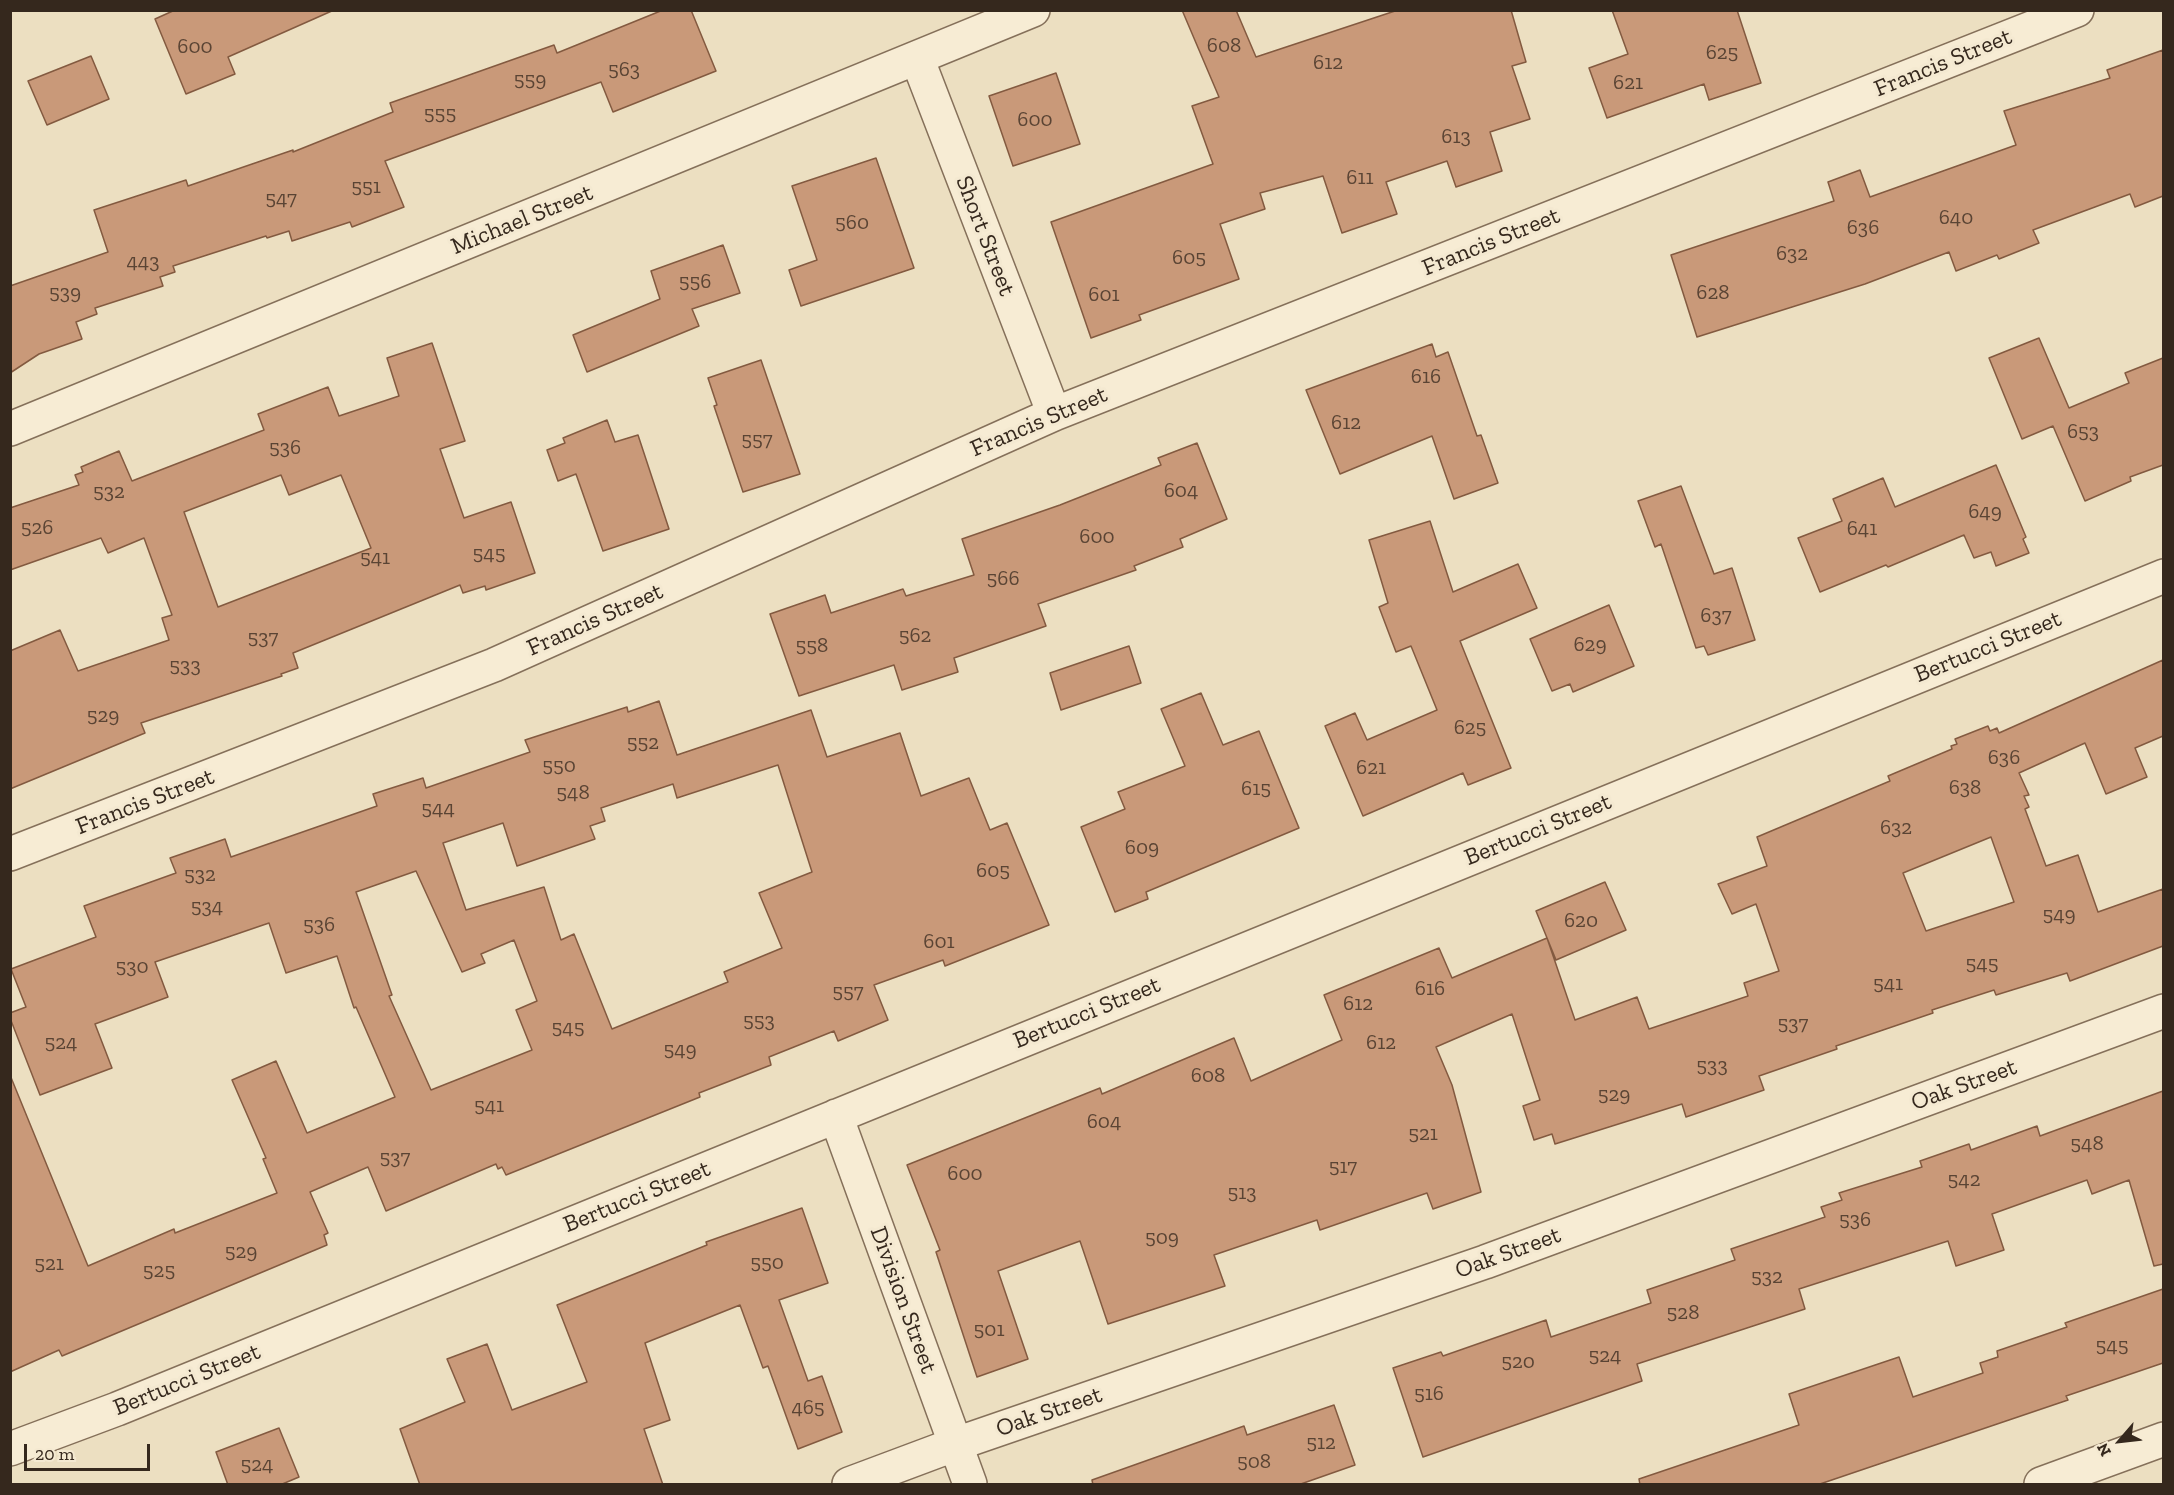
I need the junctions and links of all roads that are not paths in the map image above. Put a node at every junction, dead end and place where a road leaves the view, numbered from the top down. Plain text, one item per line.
1 (1033, 10) edge
2 (2077, 10) edge
3 (917, 58) junction
4 (1054, 414) junction
5 (10, 429) edge
6 (2163, 576) edge
7 (10, 855) edge
8 (2163, 1011) edge
9 (836, 1116) junction
10 (2163, 1439) edge
11 (956, 1444) junction
12 (10, 1449) edge
13 (849, 1485) edge
14 (970, 1485) edge
15 (2041, 1485) edge

1 - 3 street, Michael Street
2 - 4 street, Francis Street
3 - 4 street, Short Street
3 - 5 street, Michael Street
4 - 7 street, Francis Street
6 - 9 street, Bertucci Street
8 - 11 street, Oak Street
9 - 11 street, Division Street
9 - 12 street, Bertucci Street
10 - 15 street
11 - 13 street, Oak Street
11 - 14 street, Division Street

